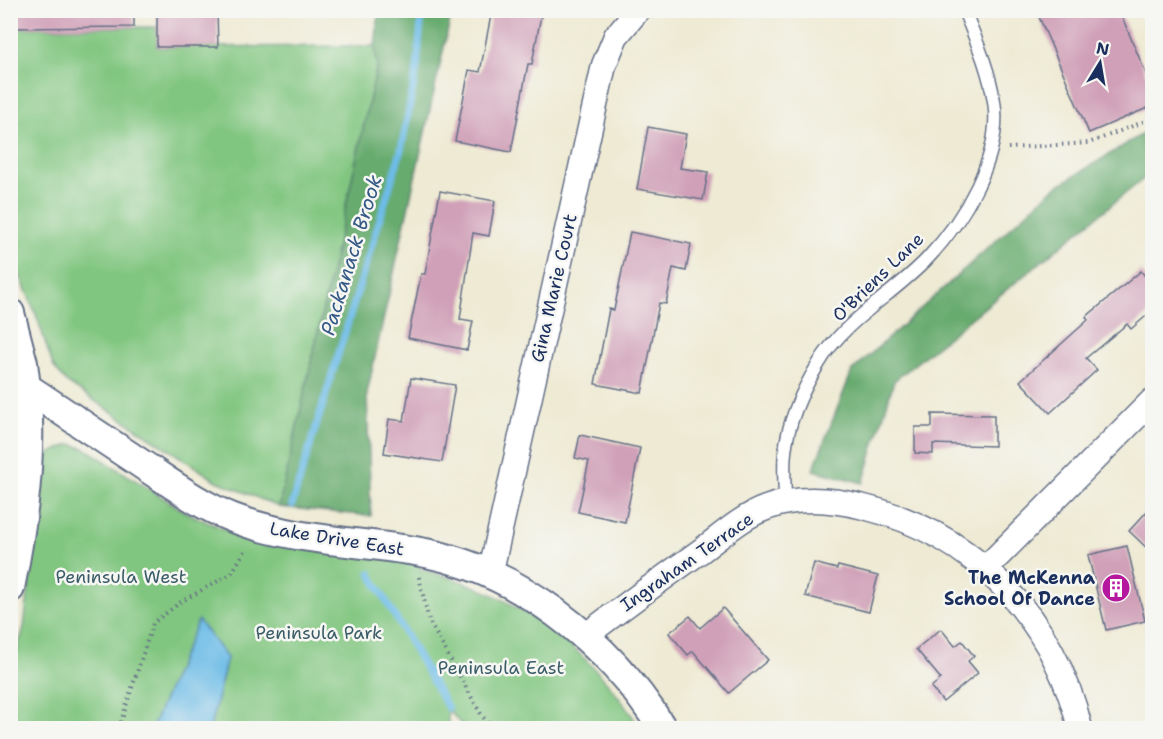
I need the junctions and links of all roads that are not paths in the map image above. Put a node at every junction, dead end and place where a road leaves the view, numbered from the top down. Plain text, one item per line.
1 (638, 10) edge
2 (963, 10) edge
3 (10, 313) edge
4 (26, 387) junction
5 (1152, 401) edge
6 (785, 502) junction
7 (986, 568) junction
8 (490, 575) junction
9 (10, 588) edge
10 (585, 636) junction
11 (662, 729) edge
12 (1080, 729) edge

1 - 8 street, Gina Marie Court
2 - 6 lane, O'Briens Lane
3 - 4 street
4 - 8 street, Lake Drive East
4 - 9 street
5 - 7 street
6 - 7 street, Ingraham Terrace
6 - 10 street, Ingraham Terrace
7 - 12 street, Ingraham Terrace
8 - 10 street, Lake Drive East
10 - 11 street, Lake Drive East

